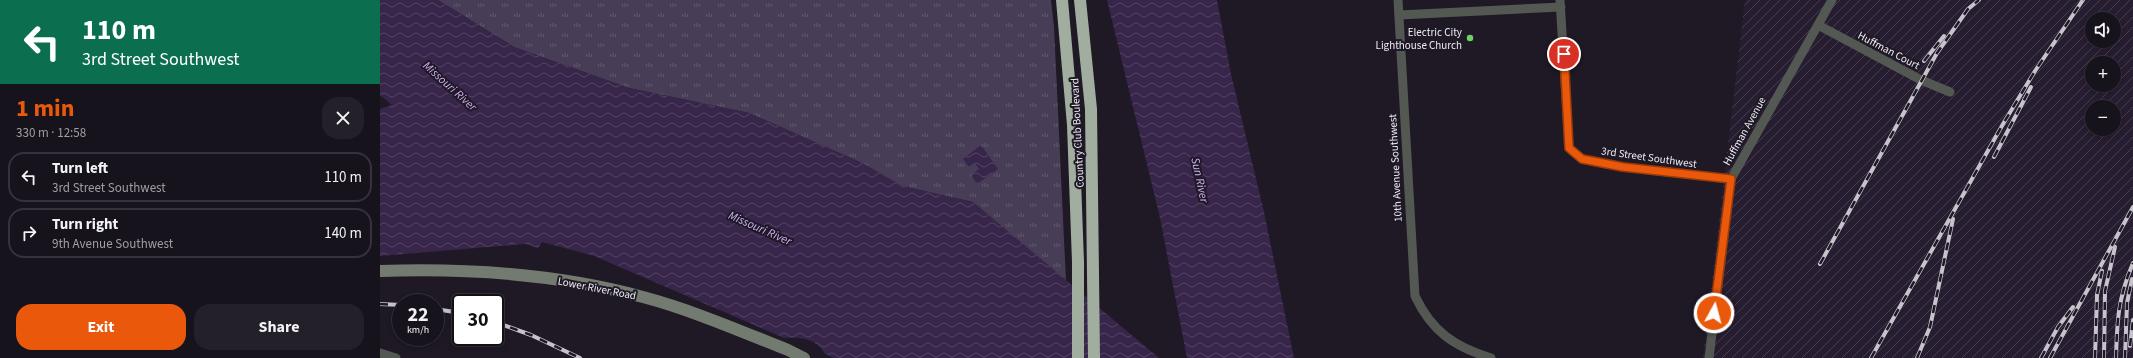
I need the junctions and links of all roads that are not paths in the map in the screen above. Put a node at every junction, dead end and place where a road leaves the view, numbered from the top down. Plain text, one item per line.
1 (1062, 0) edge
2 (1080, 0) edge
3 (1398, 0) edge
4 (1832, 0) edge
5 (1560, 4) edge
6 (1399, 15) junction
7 (1818, 25) junction
8 (1950, 92) dead end
9 (1731, 179) junction
10 (380, 271) edge
11 (380, 353) edge
12 (396, 358) edge
13 (804, 358) edge
14 (1078, 358) edge
15 (1094, 358) edge
16 (1491, 358) edge
17 (1709, 358) edge

1 - 14 highway, Country Club Boulevard
2 - 15 highway, Country Club Boulevard
3 - 6 street, 10th Avenue Southwest
4 - 7 street, Huffman Avenue
5 - 6 street
5 - 9 street, 3rd Street Southwest
6 - 16 street, 10th Avenue Southwest
7 - 8 street, Huffman Court
7 - 9 street, Huffman Avenue
9 - 17 street, Huffman Avenue
10 - 13 street, Lower River Road
11 - 12 street

